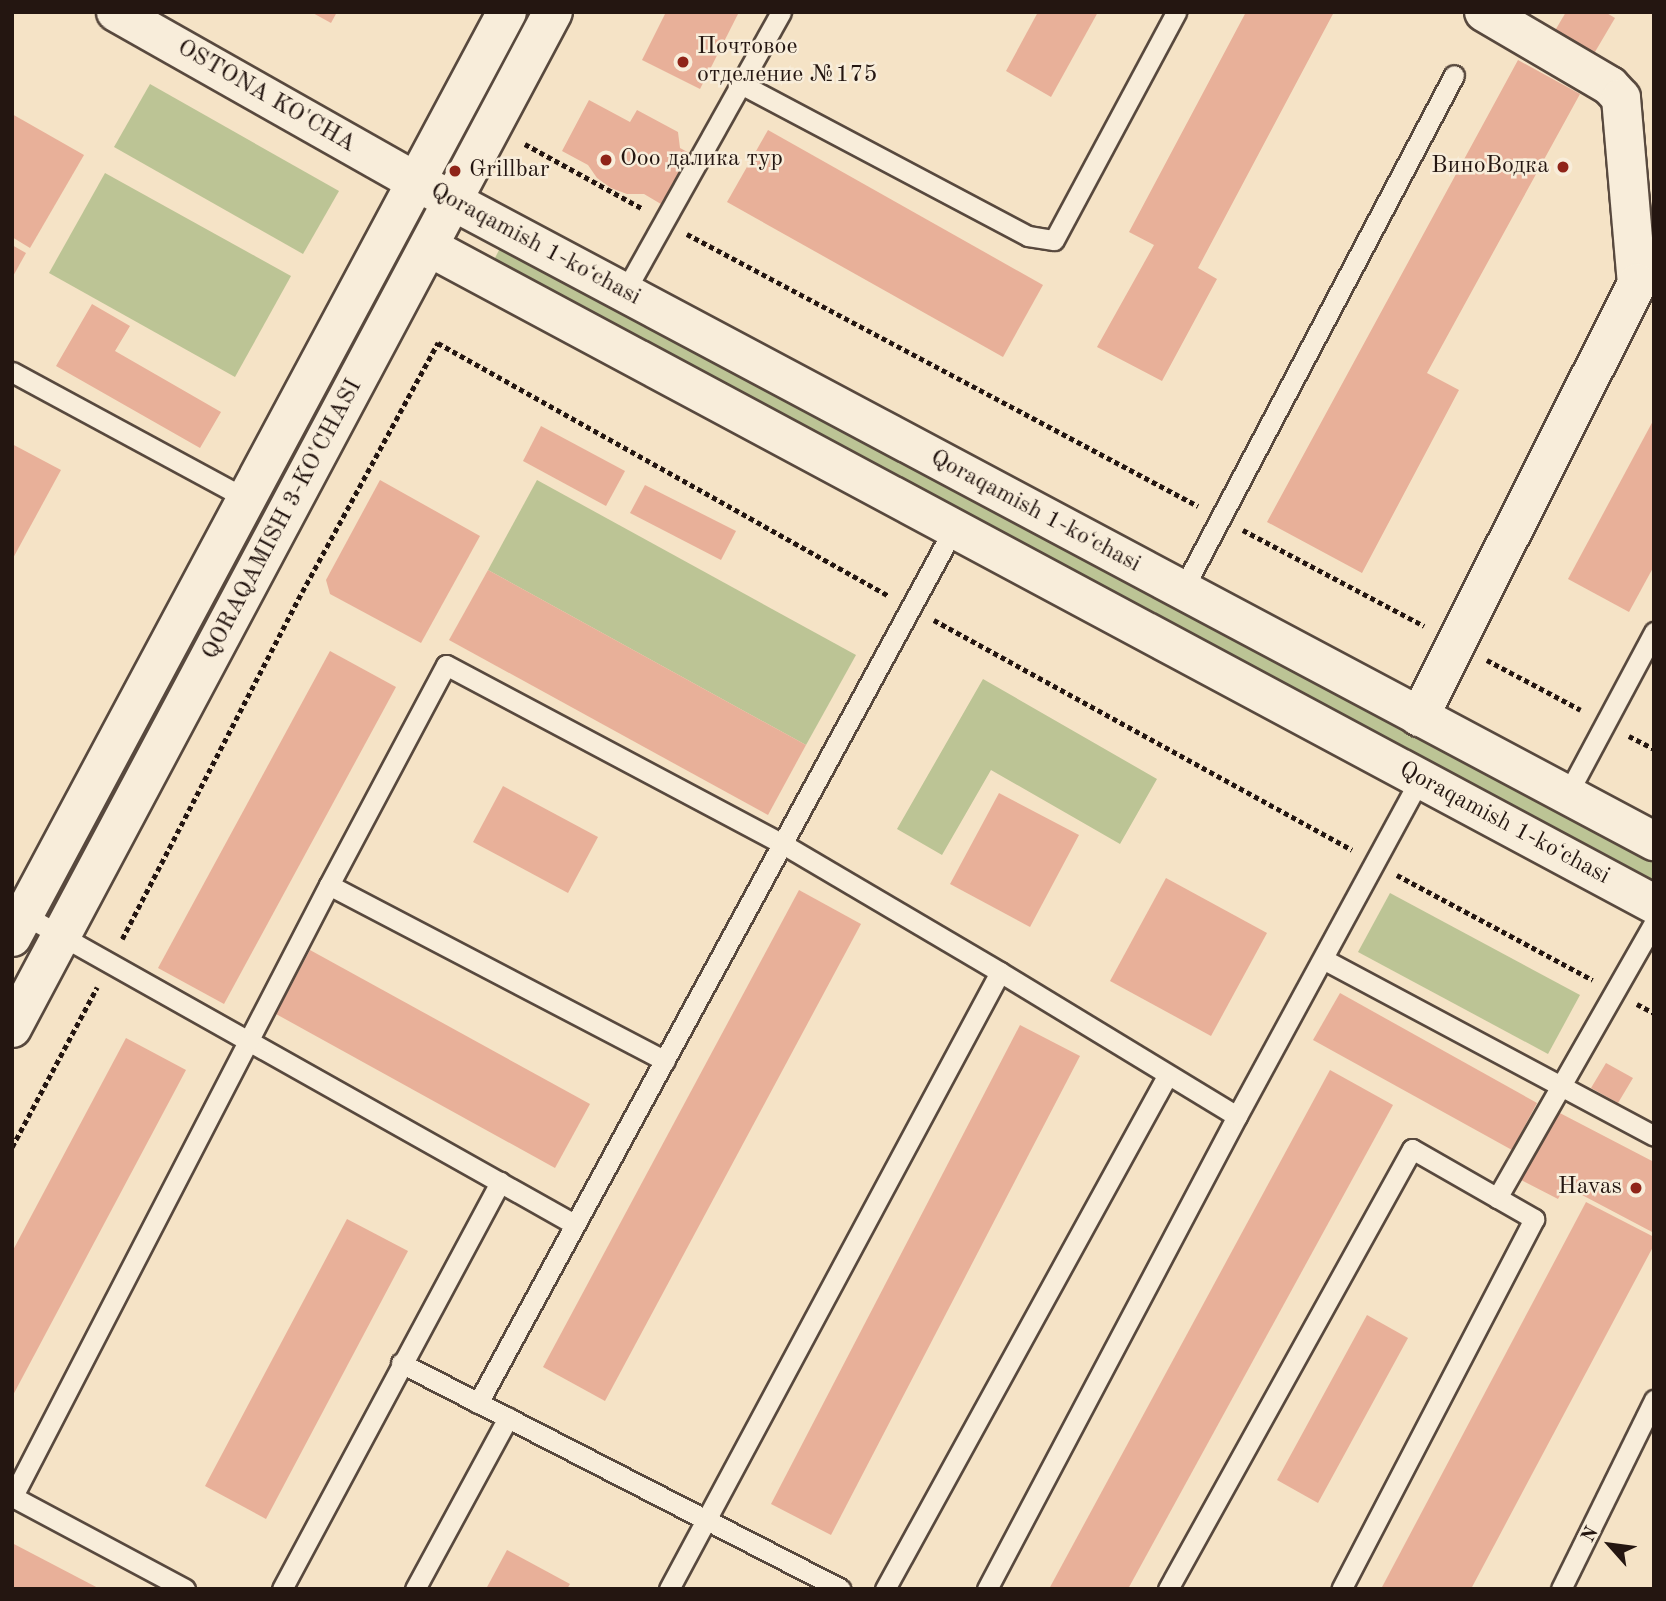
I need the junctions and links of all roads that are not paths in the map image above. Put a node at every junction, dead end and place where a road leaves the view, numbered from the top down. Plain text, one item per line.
1 (116, 12) edge
2 (507, 12) edge
3 (553, 12) edge
4 (781, 12) edge
5 (1176, 12) edge
6 (1484, 12) edge
7 (1454, 75) dead end
8 (741, 84) junction
9 (417, 183) junction
10 (453, 202) junction
11 (429, 247) junction
12 (1646, 282) edge
13 (624, 293) junction
14 (12, 372) edge
15 (247, 499) junction
16 (954, 528) junction
17 (1182, 591) junction
18 (1654, 632) edge
19 (1419, 717) junction
20 (1420, 779) junction
21 (1567, 795) junction
22 (1654, 841) edge
23 (781, 843) junction
24 (328, 884) junction
25 (1654, 904) edge
26 (16, 920) edge
27 (1654, 923) edge
28 (62, 936) junction
29 (1323, 959) junction
30 (1000, 971) junction
31 (12, 1028) edge
32 (248, 1040) junction
33 (664, 1061) junction
34 (1167, 1076) junction
35 (1561, 1087) junction
36 (1237, 1116) junction
37 (1654, 1136) edge
38 (500, 1182) junction
39 (1497, 1198) junction
40 (574, 1224) junction
41 (401, 1363) junction
42 (1654, 1400) edge
43 (478, 1403) junction
44 (508, 1418) junction
45 (13, 1498) edge
46 (708, 1520) junction
47 (186, 1589) edge
48 (282, 1589) edge
49 (415, 1589) edge
50 (669, 1589) edge
51 (840, 1589) edge
52 (885, 1589) edge
53 (986, 1589) edge
54 (1168, 1589) edge
55 (1341, 1589) edge
56 (1561, 1589) edge

1 - 9 main road, OSTONA KO'CHA
2 - 9 main road, QORAQAMISH 3-KO'CHASI
3 - 10 main road, QORAQAMISH 3-KO'CHASI
4 - 8 lane
5 - 8 lane
6 - 12 main road
7 - 17 lane
8 - 13 lane
9 - 10 main road, Qoraqamish 1-koʻchasi
9 - 11 main road
9 - 15 main road, QORAQAMISH 3-KO'CHASI
10 - 11 main road, QORAQAMISH 3-KO'CHASI
10 - 13 main road, Qoraqamish 1-koʻchasi
11 - 16 main road, Qoraqamish 1-koʻchasi
11 - 28 main road, QORAQAMISH 3-KO'CHASI
12 - 19 main road
13 - 17 main road, Qoraqamish 1-koʻchasi
14 - 15 lane
15 - 26 main road, QORAQAMISH 3-KO'CHASI
16 - 20 main road, Qoraqamish 1-koʻchasi
16 - 23 lane
17 - 19 main road, Qoraqamish 1-koʻchasi
18 - 21 lane
19 - 21 main road, Qoraqamish 1-koʻchasi
20 - 25 main road, Qoraqamish 1-koʻchasi
20 - 29 lane
21 - 22 main road, Qoraqamish 1-koʻchasi
23 - 24 lane
23 - 30 lane
23 - 33 lane
24 - 32 lane
24 - 33 lane
26 - 28 lane
27 - 35 lane
28 - 31 main road, QORAQAMISH 3-KO'CHASI
28 - 32 lane
29 - 35 lane
29 - 36 lane
30 - 34 lane
30 - 46 lane
32 - 38 lane
32 - 45 lane
33 - 40 lane
34 - 36 lane
34 - 52 lane
35 - 37 lane
35 - 39 lane
36 - 53 lane
38 - 40 lane
38 - 41 lane
39 - 54 lane
39 - 55 lane
40 - 43 lane
41 - 43 lane
41 - 48 lane
42 - 56 lane
43 - 44 lane
44 - 46 lane
44 - 49 lane
45 - 47 lane
46 - 50 lane
46 - 51 lane

